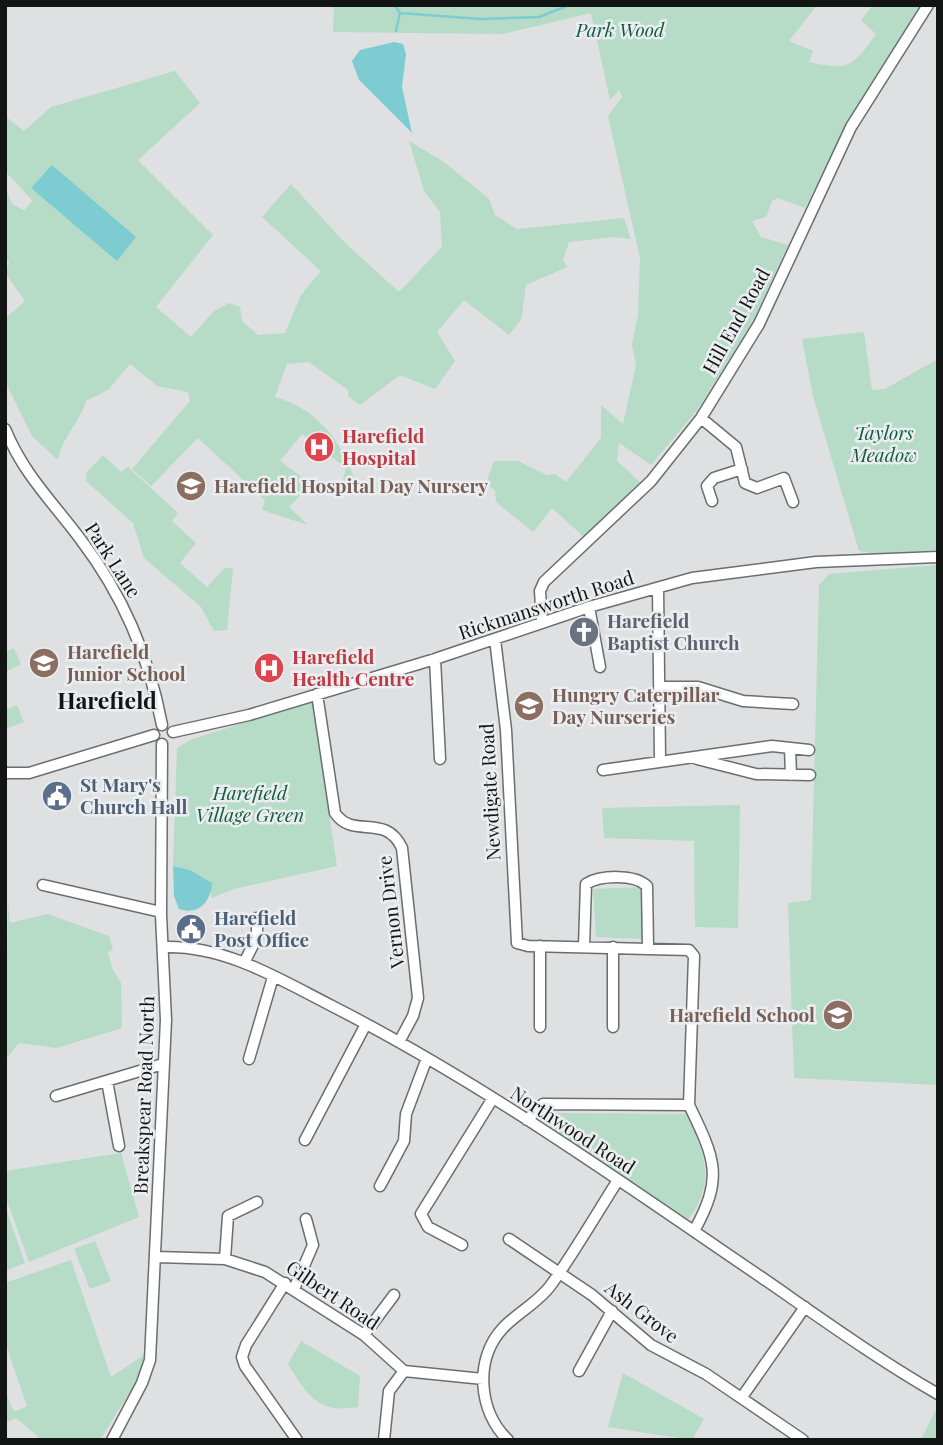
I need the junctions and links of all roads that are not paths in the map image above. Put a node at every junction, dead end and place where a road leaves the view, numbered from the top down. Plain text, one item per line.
1 (928, 5) edge
2 (701, 418) junction
3 (5, 429) edge
4 (742, 469) junction
5 (712, 500) dead end
6 (793, 502) dead end
7 (938, 557) edge
8 (659, 589) junction
9 (589, 607) junction
10 (542, 622) junction
11 (495, 639) junction
12 (435, 659) junction
13 (600, 667) dead end
14 (660, 687) junction
15 (317, 694) junction
16 (793, 704) dead end
17 (162, 725) junction
18 (173, 732) junction
19 (154, 735) junction
20 (162, 744) junction
21 (790, 748) junction
22 (809, 750) dead end
23 (690, 757) junction
24 (439, 759) dead end
25 (660, 760) junction
26 (603, 770) dead end
27 (5, 773) edge
28 (791, 775) junction
29 (810, 775) dead end
30 (43, 885) dead end
31 (161, 912) junction
32 (257, 918) dead end
33 (540, 946) junction
34 (164, 947) junction
35 (584, 947) junction
36 (613, 947) junction
37 (648, 947) junction
38 (244, 963) junction
39 (273, 977) junction
40 (366, 1024) junction
41 (540, 1027) dead end
42 (613, 1027) dead end
43 (399, 1042) junction
44 (427, 1058) junction
45 (249, 1059) dead end
46 (163, 1064) junction
47 (107, 1081) junction
48 (56, 1096) dead end
49 (493, 1098) junction
50 (689, 1105) junction
51 (527, 1120) junction
52 (305, 1140) dead end
53 (119, 1146) dead end
54 (618, 1180) junction
55 (380, 1186) dead end
56 (257, 1202) dead end
57 (306, 1219) dead end
58 (694, 1231) junction
59 (509, 1240) dead end
60 (462, 1245) dead end
61 (156, 1257) junction
62 (225, 1259) junction
63 (559, 1273) junction
64 (285, 1283) junction
65 (294, 1289) junction
66 (394, 1295) dead end
67 (805, 1307) junction
68 (612, 1311) junction
69 (364, 1335) junction
70 (404, 1371) junction
71 (579, 1371) dead end
72 (483, 1379) junction
73 (938, 1394) edge
74 (742, 1397) junction
75 (504, 1439) edge
76 (112, 1440) edge
77 (297, 1440) edge
78 (384, 1440) edge
79 (803, 1440) edge

1 - 2 street, Hill End Road
2 - 4 street
2 - 10 street, Hill End Road
3 - 17 street, Park Lane
4 - 5 street
4 - 6 street
7 - 8 street, Rickmansworth Road
8 - 9 street, Rickmansworth Road
8 - 14 street
9 - 10 street, Rickmansworth Road
9 - 13 street
10 - 11 street, Rickmansworth Road
11 - 12 street, Rickmansworth Road
11 - 33 street, Newdigate Road
12 - 15 street, Rickmansworth Road
12 - 24 street
14 - 16 street
14 - 25 street
15 - 18 street, Rickmansworth Road
15 - 43 street, Vernon Drive
17 - 18 street
17 - 19 street
18 - 20 street
19 - 20 street
19 - 27 street
20 - 31 street, Breakspear Road North
21 - 22 street
21 - 23 street
21 - 28 street
23 - 25 street
23 - 28 street
25 - 26 street
28 - 29 street
30 - 31 street
31 - 34 street, Breakspear Road North
32 - 38 street
33 - 35 street
33 - 41 street
34 - 38 street, Northwood Road
34 - 46 street, Breakspear Road North
35 - 36 street
35 - 37 street
36 - 37 street
36 - 42 street
37 - 50 street
38 - 39 street, Northwood Road
39 - 40 street, Northwood Road
39 - 45 street
40 - 43 street, Northwood Road
40 - 52 street
43 - 44 street, Northwood Road
44 - 49 street, Northwood Road
44 - 55 street
46 - 47 street
46 - 61 street, Breakspear Road North
47 - 48 street
47 - 53 street
49 - 51 street, Northwood Road
49 - 60 street
50 - 51 street
50 - 58 street
51 - 54 street, Northwood Road
54 - 58 street, Northwood Road
54 - 63 street
56 - 62 street
57 - 65 street
58 - 67 street, Northwood Road
59 - 63 street, Ash Grove
61 - 62 street, Gilbert Road
61 - 76 street, Breakspear Road North
62 - 64 street, Gilbert Road
63 - 68 street, Ash Grove
63 - 72 street
64 - 65 street, Gilbert Road
64 - 77 street
65 - 69 street, Gilbert Road
66 - 69 street
67 - 73 street, Northwood Road
67 - 74 street
68 - 71 street
68 - 74 street, Ash Grove
69 - 70 street, Gilbert Road
70 - 72 street
70 - 78 street
72 - 75 street
74 - 79 street, Ash Grove

